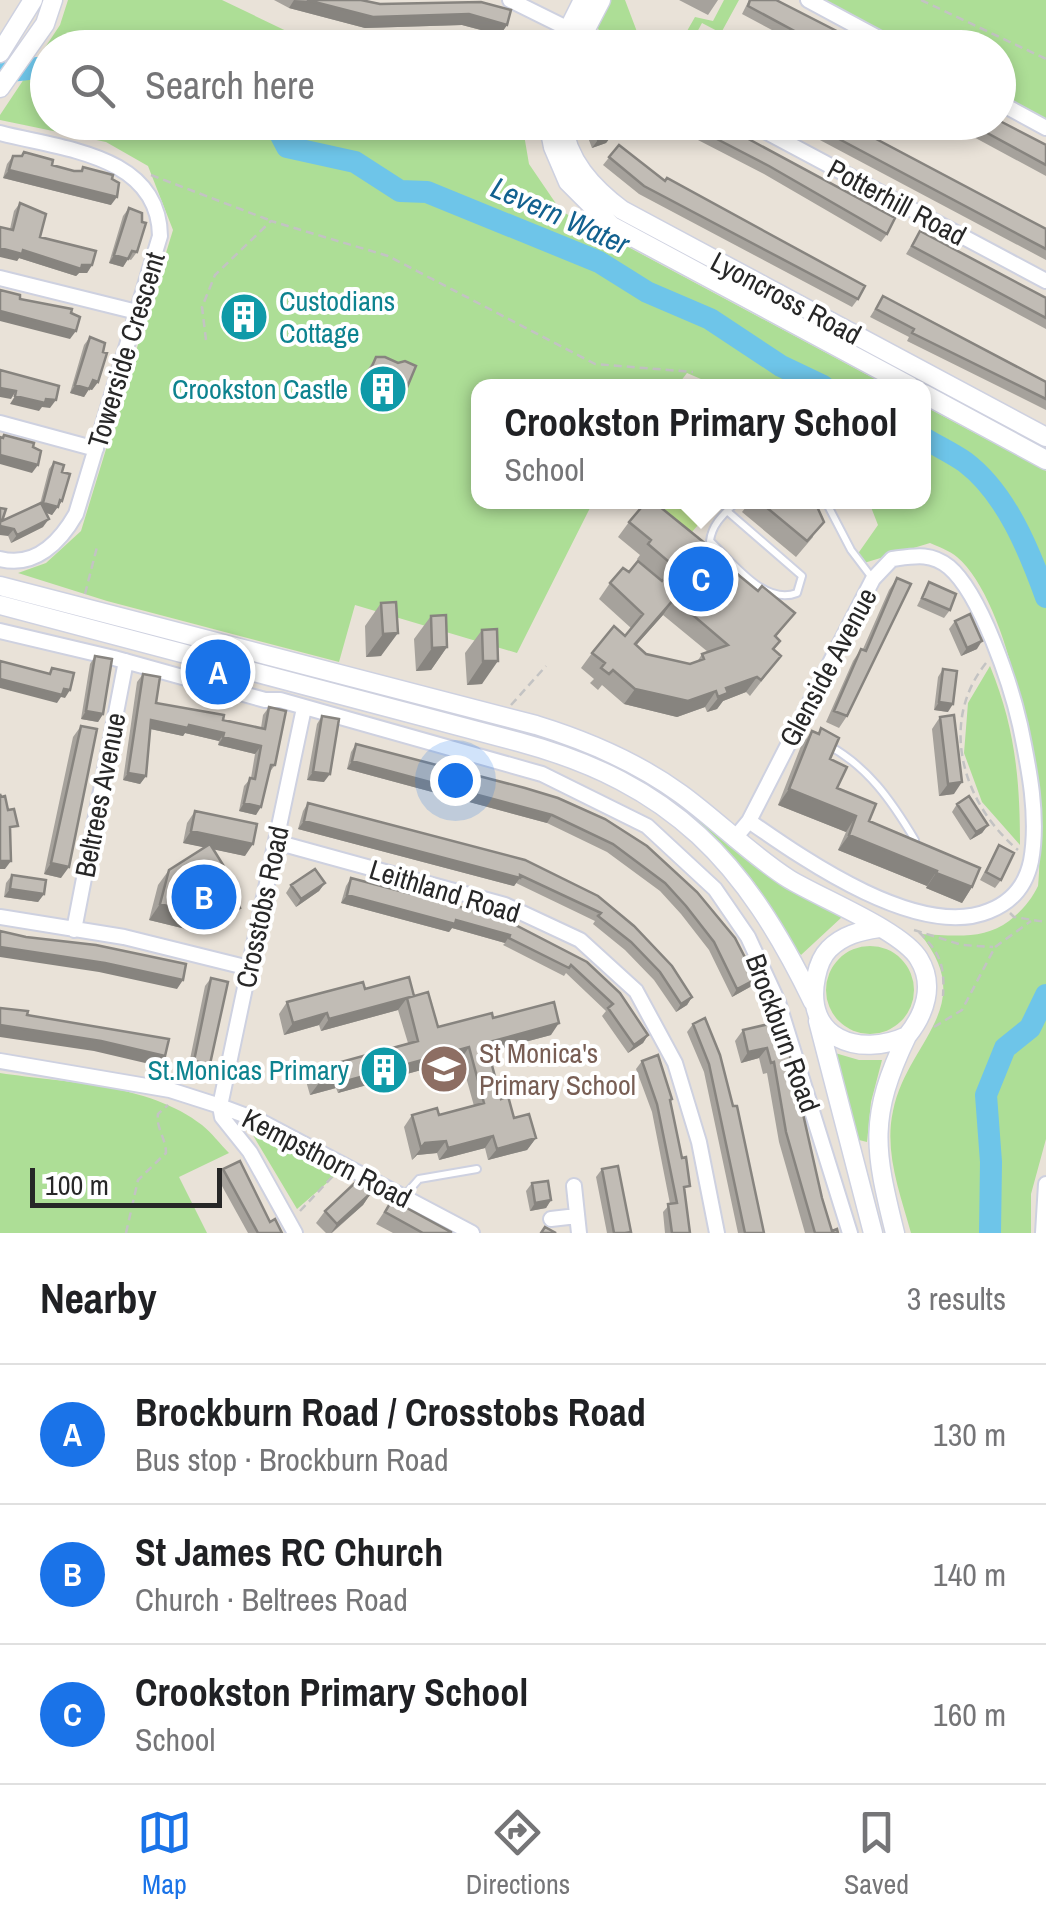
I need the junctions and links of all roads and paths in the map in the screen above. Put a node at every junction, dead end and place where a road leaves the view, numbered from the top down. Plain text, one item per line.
1 (32, 0) edge
2 (53, 0) edge
3 (510, 0) edge
4 (584, 0) edge
5 (601, 0) edge
6 (808, 0) edge
7 (921, 0) edge
8 (42, 30) edge
9 (564, 30) edge
10 (578, 30) edge
11 (581, 30) edge
12 (864, 30) edge
13 (985, 30) edge
14 (1016, 45) edge
15 (30, 46) edge
16 (0, 53) edge
17 (1046, 59) edge
18 (0, 88) edge
19 (1016, 112) edge
20 (1046, 128) edge
21 (0, 133) edge
22 (552, 140) edge
23 (568, 140) edge
24 (782, 140) edge
25 (129, 172) junction
26 (270, 221) junction
27 (0, 278) edge
28 (1046, 281) edge
29 (137, 312) junction
30 (206, 340) dead end
31 (847, 342) junction
32 (692, 372) dead end
33 (900, 379) edge
34 (925, 379) edge
35 (931, 382) edge
36 (931, 398) edge
37 (0, 423) edge
38 (1046, 437) edge
39 (96, 449) junction
40 (1046, 460) edge
41 (830, 509) edge
42 (727, 511) joint
43 (97, 547) dead end
44 (0, 558) edge
45 (873, 580) junction
46 (0, 586) edge
47 (84, 596) dead end
48 (0, 605) edge
49 (0, 631) edge
50 (996, 650) junction
51 (222, 654) junction
52 (126, 661) junction
53 (546, 666) dead end
54 (304, 708) junction
55 (509, 708) dead end
56 (824, 743) edge
57 (596, 746) junction
58 (588, 764) junction
59 (579, 790) junction
60 (748, 821) junction
61 (734, 838) junction
62 (914, 840) edge
63 (276, 842) junction
64 (1031, 860) junction
65 (1004, 905) junction
66 (0, 918) edge
67 (1030, 921) junction
68 (1046, 922) edge
69 (906, 927) dead end
70 (879, 928) junction
71 (74, 930) junction
72 (994, 948) junction
73 (249, 968) junction
74 (814, 1008) junction
75 (911, 1032) junction
76 (0, 1061) edge
77 (170, 1090) junction
78 (220, 1106) junction
79 (343, 1164) junction
80 (477, 1169) dead end
81 (1046, 1184) edge
82 (574, 1186) dead end
83 (404, 1196) junction
84 (578, 1216) junction
85 (551, 1219) dead end
86 (292, 1227) edge
87 (126, 1233) edge
88 (472, 1233) edge
89 (579, 1233) edge
90 (717, 1233) edge
91 (850, 1233) edge
92 (873, 1233) edge
93 (895, 1233) edge
94 (1043, 1233) edge

1 - 16 street
2 - 8 street
3 - 9 street
4 - 10 street
5 - 11 street
6 - 12 street
7 - 13 path
14 - 17 path
15 - 18 street
19 - 20 street
21 - 25 street
22 - 31 street, Lyoncross Road
23 - 31 street, Lyoncross Road
24 - 28 street, Potterhill Road
25 - 26 path
25 - 29 street, Towerside Crescent
26 - 30 path
26 - 32 path
27 - 29 street
29 - 39 street, Towerside Crescent
31 - 33 street, Lyoncross Road
31 - 34 street, Lyoncross Road
35 - 38 street, Lyoncross Road
36 - 40 street
37 - 39 street
39 - 44 street, Towerside Crescent
41 - 45 lane
42 - 42 lane
43 - 47 path
45 - 50 street, Glenside Avenue
45 - 60 street, Glenside Avenue
46 - 51 street, Brockburn Road
48 - 51 street, Brockburn Road
49 - 52 street, Brockburn Road
50 - 64 street, Glenside Avenue
50 - 64 path
51 - 57 street, Brockburn Road
51 - 58 street, Brockburn Road
52 - 54 street, Brockburn Road
52 - 71 street, Beltrees Avenue
53 - 55 path
54 - 59 street, Brockburn Road
54 - 63 street, Crosstobs Road
56 - 62 lane
57 - 58 street
57 - 61 street, Brockburn Road
58 - 59 street
58 - 74 street, Brockburn Road
59 - 91 street, Brockburn Road
60 - 61 street, Glenside Avenue
60 - 65 street
61 - 70 street, Brockburn Road
63 - 73 street, Crosstobs Road
63 - 90 street, Leithland Road
64 - 65 street, Glenside Avenue
65 - 67 path
66 - 71 street
67 - 68 path
67 - 72 path
69 - 72 path
70 - 74 street
70 - 75 street
71 - 73 street
72 - 75 path
73 - 78 street, Crosstobs Road
74 - 75 street
74 - 92 street, Brockburn Road
75 - 93 street
76 - 77 street, Kempsthorn Road
77 - 78 street, Kempsthorn Road
77 - 87 path
78 - 79 street, Kempsthorn Road
78 - 86 street
79 - 83 street, Kempsthorn Road
79 - 86 path
80 - 83 lane
81 - 94 street
82 - 84 street
83 - 88 street, Kempsthorn Road
84 - 85 street
84 - 89 street

